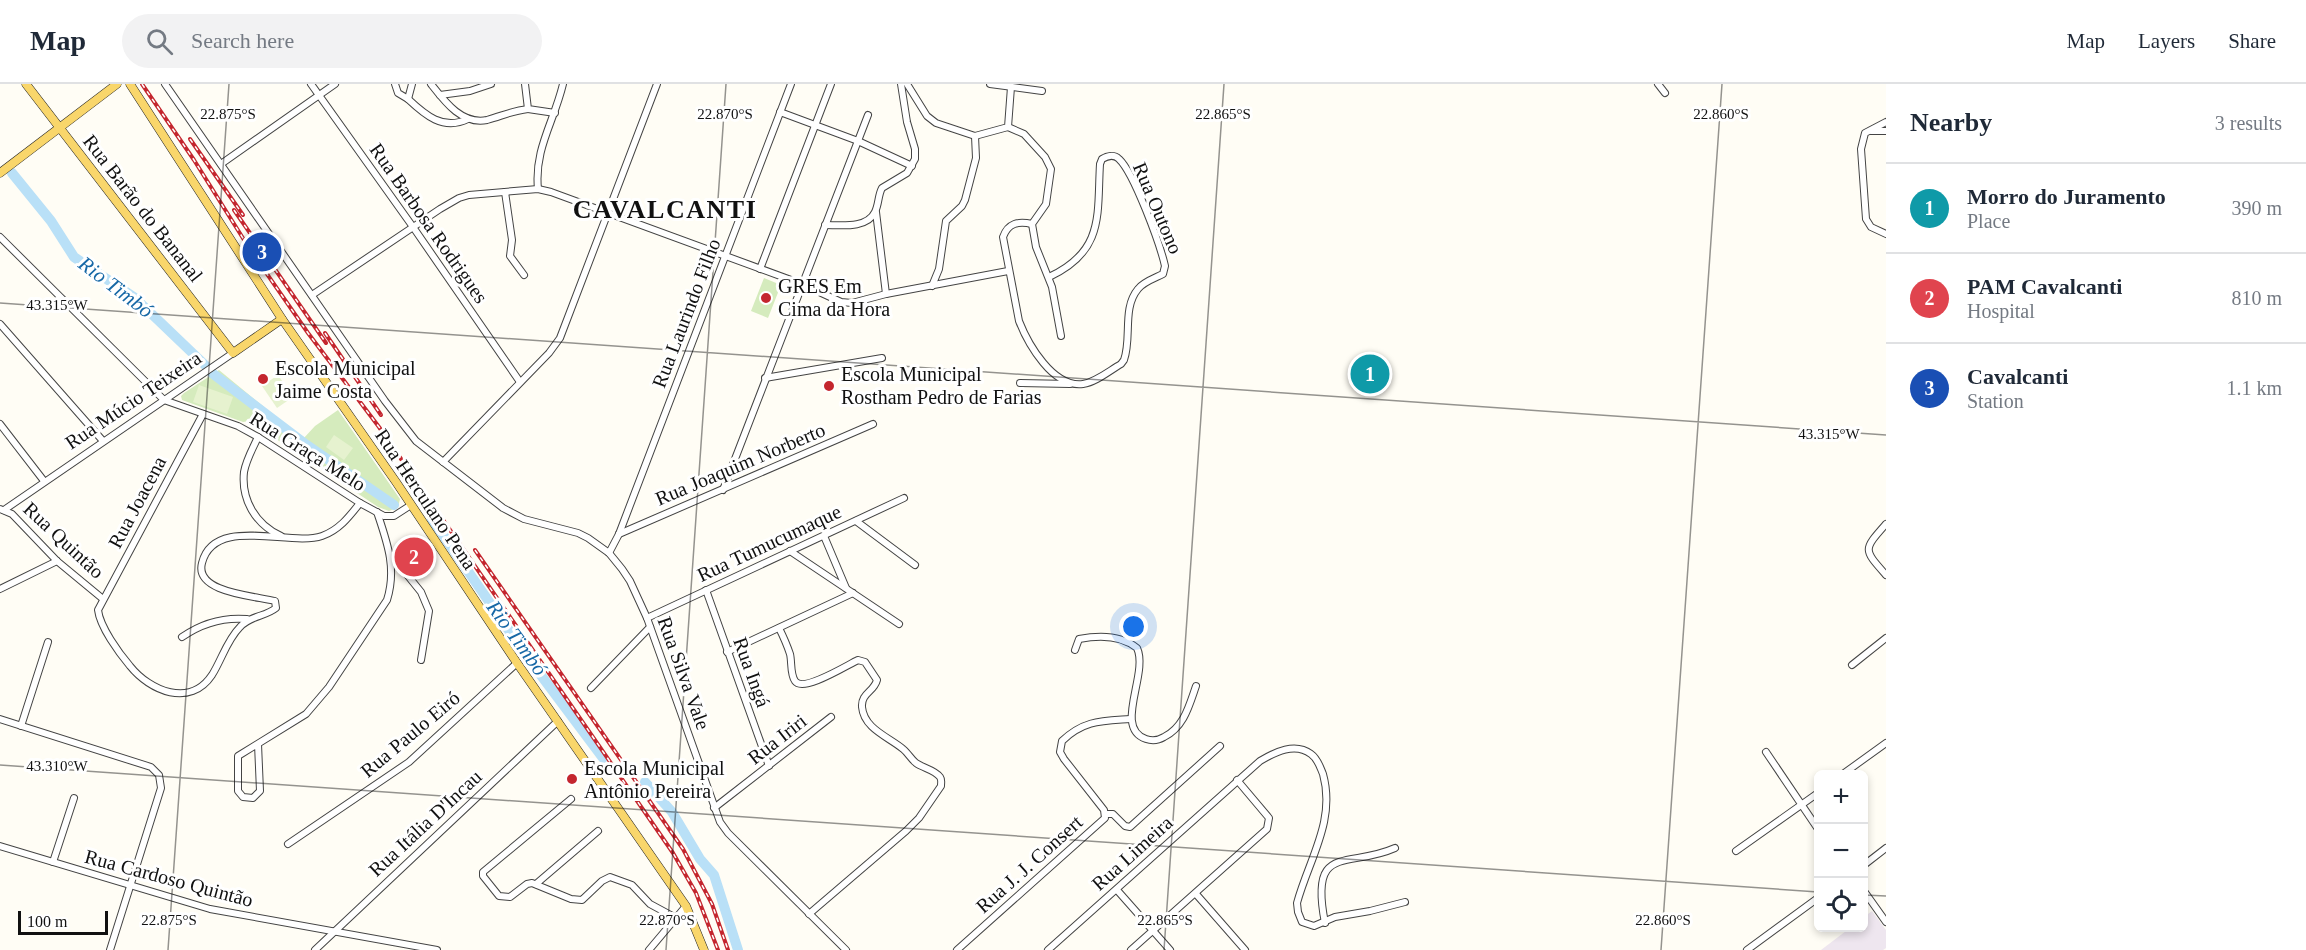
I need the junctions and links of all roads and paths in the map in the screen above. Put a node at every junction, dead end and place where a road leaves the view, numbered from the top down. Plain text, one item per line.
1 (26, 84) edge
2 (117, 84) edge
3 (130, 84) edge
4 (165, 84) edge
5 (311, 84) edge
6 (336, 84) edge
7 (395, 84) edge
8 (412, 84) edge
9 (431, 84) edge
10 (491, 84) edge
11 (525, 84) edge
12 (563, 84) edge
13 (657, 84) edge
14 (791, 84) edge
15 (831, 84) edge
16 (901, 84) edge
17 (907, 84) edge
18 (990, 84) edge
19 (1658, 84) edge
20 (1011, 87) junction
21 (1042, 91) dead end
22 (1665, 93) dead end
23 (440, 95) junction
24 (319, 96) junction
25 (408, 99) junction
26 (528, 110) junction
27 (780, 112) junction
28 (555, 114) junction
29 (867, 114) dead end
30 (468, 119) junction
31 (1886, 122) edge
32 (815, 126) junction
33 (1008, 127) junction
34 (60, 128) junction
35 (1886, 131) edge
36 (1867, 132) junction
37 (975, 136) junction
38 (858, 141) junction
39 (221, 164) junction
40 (912, 166) junction
41 (0, 173) edge
42 (538, 189) junction
43 (506, 192) junction
44 (875, 212) junction
45 (607, 213) junction
46 (1032, 224) junction
47 (825, 225) junction
48 (413, 227) junction
49 (1886, 234) edge
50 (0, 237) edge
51 (725, 256) junction
52 (760, 269) junction
53 (1008, 271) junction
54 (524, 275) dead end
55 (1049, 277) junction
56 (802, 284) junction
57 (932, 286) junction
58 (886, 294) junction
59 (312, 295) junction
60 (282, 319) junction
61 (0, 324) edge
62 (1061, 336) dead end
63 (233, 353) junction
64 (882, 358) dead end
65 (765, 378) junction
66 (520, 382) junction
67 (1020, 383) dead end
68 (1072, 384) junction
69 (164, 400) junction
70 (203, 414) junction
71 (0, 424) edge
72 (873, 424) dead end
73 (258, 437) junction
74 (103, 441) junction
75 (443, 462) junction
76 (44, 482) junction
77 (723, 490) junction
78 (904, 498) dead end
79 (360, 503) junction
80 (411, 505) junction
81 (2, 510) edge
82 (377, 512) junction
83 (856, 521) junction
84 (1886, 524) edge
85 (619, 534) junction
86 (282, 536) junction
87 (824, 536) junction
88 (790, 551) junction
89 (609, 553) junction
90 (391, 555) junction
91 (57, 561) junction
92 (915, 565) dead end
93 (1886, 575) edge
94 (0, 589) edge
95 (706, 590) junction
96 (849, 591) junction
97 (101, 603) junction
98 (647, 618) junction
99 (247, 619) junction
100 (899, 624) dead end
101 (650, 627) junction
102 (779, 628) junction
103 (182, 637) dead end
104 (1886, 638) edge
105 (48, 642) dead end
106 (1075, 650) dead end
107 (727, 652) junction
108 (421, 660) dead end
109 (517, 663) junction
110 (1852, 665) dead end
111 (1196, 686) dead end
112 (591, 688) dead end
113 (831, 717) dead end
114 (0, 719) edge
115 (1130, 719) junction
116 (558, 721) junction
117 (21, 726) junction
118 (1886, 743) edge
119 (258, 744) junction
120 (1220, 746) dead end
121 (1766, 752) dead end
122 (769, 766) junction
123 (1849, 770) edge
124 (1237, 780) junction
125 (1814, 796) edge
126 (74, 798) dead end
127 (571, 799) dead end
128 (1802, 805) junction
129 (714, 808) junction
130 (1105, 814) junction
131 (1815, 824) edge
132 (598, 831) dead end
133 (288, 844) dead end
134 (0, 846) edge
135 (1395, 848) dead end
136 (1886, 848) edge
137 (1736, 851) dead end
138 (1868, 861) edge
139 (53, 862) junction
140 (536, 884) junction
141 (131, 886) junction
142 (1117, 890) junction
143 (1196, 894) junction
144 (1868, 898) edge
145 (1814, 901) edge
146 (1405, 902) dead end
147 (686, 906) junction
148 (809, 914) junction
149 (676, 918) junction
150 (1886, 922) edge
151 (1325, 923) junction
152 (334, 930) junction
153 (1153, 930) junction
154 (110, 950) edge
155 (315, 950) edge
156 (437, 950) edge
157 (649, 950) edge
158 (704, 950) edge
159 (846, 950) edge
160 (957, 950) edge
161 (1048, 950) edge
162 (1131, 950) edge
163 (1170, 950) edge
164 (1245, 950) edge
165 (1747, 950) edge

1 - 34 main road, Rua Barão do Bananal
2 - 34 main road
3 - 60 main road, Rua Herculano Pena
4 - 39 street, Rua Silva Vale
5 - 24 street, Rua Barbosa Rodrigues
6 - 24 street
7 - 25 street
8 - 25 street
9 - 23 street
10 - 23 street
11 - 26 street
12 - 28 street
13 - 45 street
14 - 27 street, Rua Laurindo Filho
15 - 32 street
16 - 40 street
17 - 37 street
18 - 20 street
19 - 22 street
20 - 21 street
20 - 33 street
23 - 30 street
24 - 39 street
24 - 48 street, Rua Barbosa Rodrigues
25 - 30 street
26 - 28 street
26 - 30 street
27 - 32 street
27 - 51 street, Rua Laurindo Filho
28 - 42 street
29 - 38 street
31 - 36 street
32 - 38 street
32 - 52 street
33 - 37 street
33 - 46 street
34 - 41 main road
34 - 63 main road, Rua Barão do Bananal
35 - 36 street
36 - 49 street
37 - 57 street
38 - 40 street
38 - 47 street
39 - 59 street, Rua Silva Vale
40 - 44 street
42 - 43 street
42 - 45 street
43 - 48 street
43 - 54 street
44 - 47 street
44 - 58 street
45 - 51 street
45 - 66 street
46 - 53 street
46 - 55 street
47 - 56 street
48 - 59 street
48 - 66 street, Rua Barbosa Rodrigues
50 - 69 street, Rua Graça Melo
51 - 52 street
51 - 85 street, Rua Laurindo Filho
52 - 56 street
53 - 57 street
53 - 68 street
55 - 62 street
55 - 68 street, Rua Outono
56 - 58 street
56 - 65 street
57 - 58 street
59 - 75 street, Rua Silva Vale
60 - 63 main road, Rua Múcio Teixeira
60 - 80 main road, Rua Herculano Pena
61 - 74 street
63 - 69 street, Rua Múcio Teixeira
64 - 65 street
65 - 77 street
66 - 75 street
67 - 68 street
69 - 70 street, Rua Graça Melo
69 - 74 street, Rua Múcio Teixeira
70 - 73 street, Rua Graça Melo
70 - 97 street, Rua Joacena
71 - 76 street
72 - 77 street, Rua Joaquim Norberto
73 - 79 street, Rua Graça Melo
73 - 86 street
74 - 76 street, Rua Múcio Teixeira
75 - 89 street, Rua Silva Vale
76 - 81 street, Rua Múcio Teixeira
77 - 85 street, Rua Joaquim Norberto
78 - 83 street, Rua Tumucumaque
79 - 82 street, Rua Graça Melo
79 - 86 street
80 - 82 street, Rua Graça Melo
80 - 109 main road, Rua Herculano Pena
81 - 91 street, Rua Quintão
82 - 90 street
83 - 87 street, Rua Tumucumaque
83 - 92 street
84 - 93 street
85 - 89 street, Rua Laurindo Filho
86 - 99 street
87 - 88 street, Rua Tumucumaque
87 - 96 street
88 - 95 street, Rua Tumucumaque
88 - 96 street
89 - 98 street, Rua Silva Vale
90 - 108 street
90 - 119 street
91 - 94 street
91 - 97 street, Rua Quintão
95 - 98 street, Rua Tumucumaque
95 - 107 street, Rua Ingá
96 - 100 street
96 - 102 street
97 - 99 street
98 - 101 street, Rua Silva Vale
99 - 103 street
101 - 112 street
101 - 129 street, Rua Silva Vale
102 - 107 street
102 - 148 street
104 - 110 street
105 - 117 street
106 - 115 street
107 - 122 street, Rua Ingá
109 - 116 main road, Rua Herculano Pena
109 - 133 street, Rua Paulo Eiró
111 - 115 street
113 - 122 street, Rua Iriri
114 - 117 street
115 - 130 street, Rua J. J. Consert
116 - 147 main road, Rua Herculano Pena
116 - 152 street, Rua Itália D'Incau
117 - 141 street
118 - 123 street
119 - 119 street
120 - 130 street
121 - 128 street
122 - 129 street, Rua Iriri
124 - 142 street, Rua Limeira
124 - 143 street
124 - 151 street, Rua Limeira
125 - 128 street
126 - 139 street
127 - 140 street
128 - 131 street
128 - 137 street
129 - 148 street, Rua Silva Vale
130 - 160 street, Rua J. J. Consert
132 - 140 street
134 - 139 street, Rua Cardoso Quintão
135 - 151 street
136 - 138 street
139 - 141 street, Rua Cardoso Quintão
140 - 149 street
141 - 152 street, Rua Cardoso Quintão
141 - 154 street
142 - 153 street
142 - 161 street, Rua Limeira
143 - 153 street
143 - 164 street
144 - 150 street
145 - 165 street
146 - 151 street
147 - 149 street
147 - 158 main road, Rua Herculano Pena
148 - 159 street, Rua Silva Vale
149 - 157 street
152 - 155 street, Rua Itália D'Incau
152 - 156 street, Rua Cardoso Quintão
153 - 162 street
153 - 163 street

